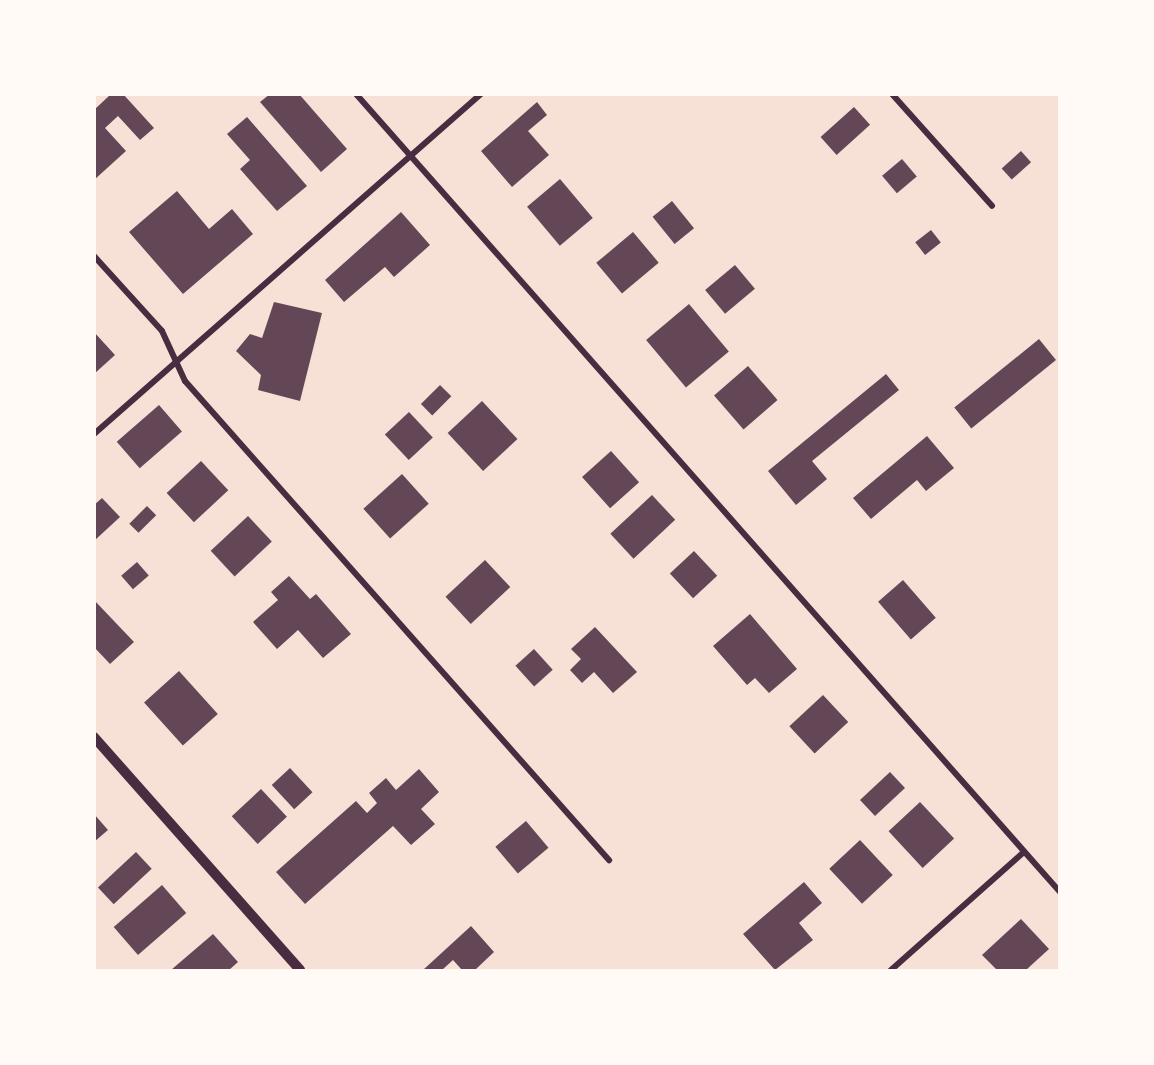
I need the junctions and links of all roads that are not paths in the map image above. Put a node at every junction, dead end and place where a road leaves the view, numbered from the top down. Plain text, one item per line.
1 (356, 94) edge
2 (481, 94) edge
3 (892, 94) edge
4 (409, 155) junction
5 (992, 207) dead end
6 (94, 256) edge
7 (176, 362) junction
8 (94, 434) edge
9 (94, 737) edge
10 (1024, 852) junction
11 (609, 860) dead end
12 (1059, 892) edge
13 (300, 970) edge
14 (891, 970) edge

1 - 4 street
2 - 4 street
3 - 5 street
4 - 7 street
4 - 10 street
6 - 7 street
7 - 8 street
7 - 11 street
9 - 13 street
10 - 12 street
10 - 14 street

